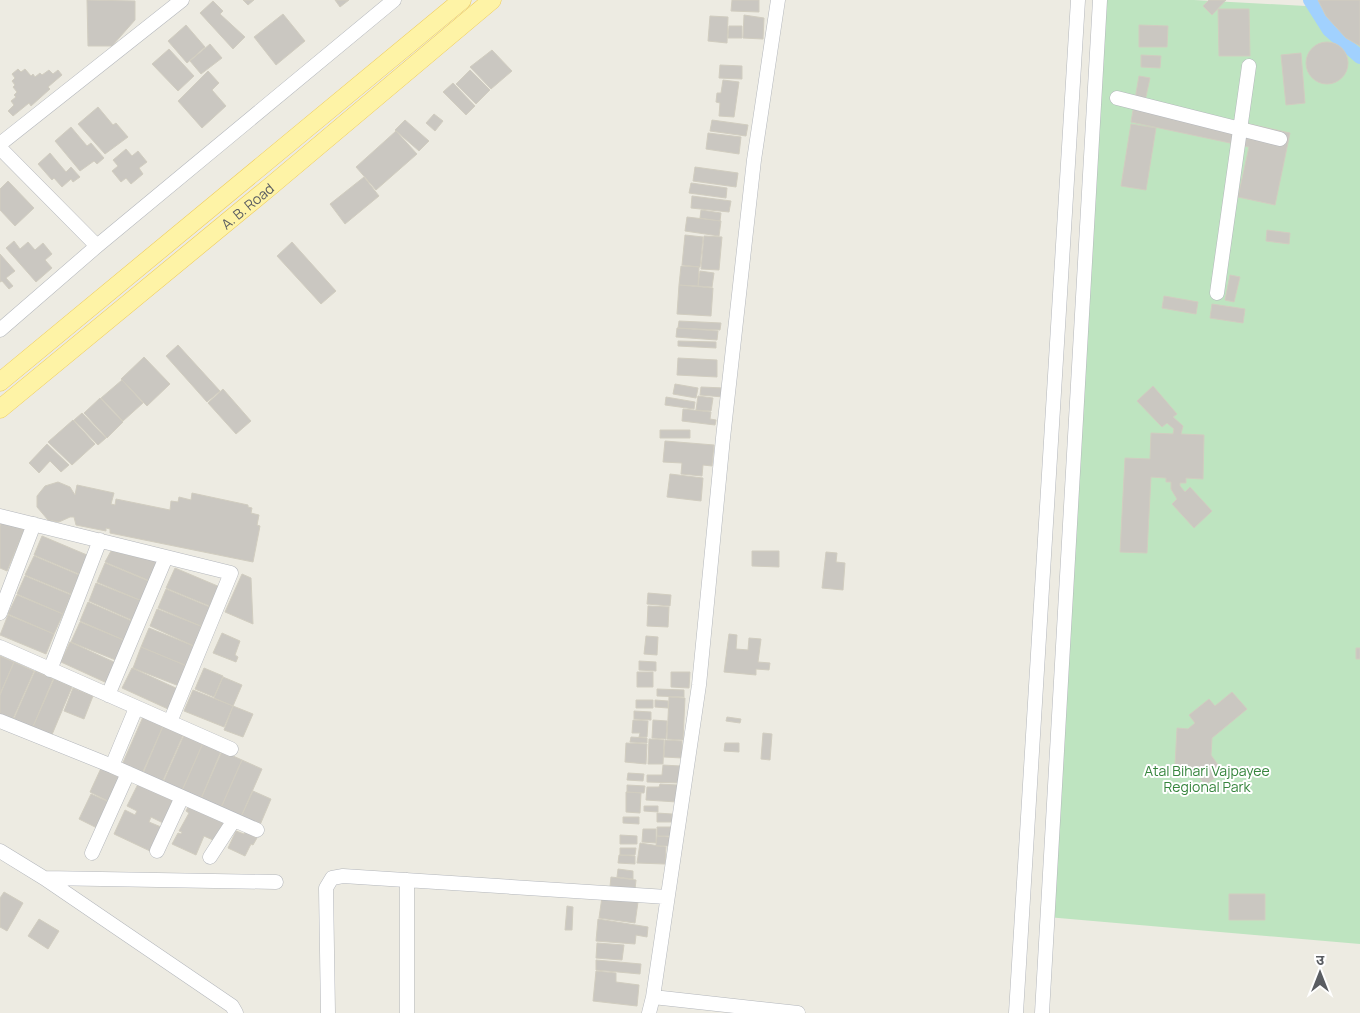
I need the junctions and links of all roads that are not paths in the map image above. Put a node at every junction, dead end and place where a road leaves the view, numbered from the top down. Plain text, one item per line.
1 (182, 0) edge
2 (394, 0) edge
3 (462, 0) edge
4 (492, 0) edge
5 (778, 0) edge
6 (1078, 0) edge
7 (1100, 0) edge
8 (1249, 66) dead end
9 (1116, 98) dead end
10 (1240, 129) junction
11 (1280, 139) dead end
12 (0, 144) edge
13 (0, 148) edge
14 (96, 246) junction
15 (1217, 293) dead end
16 (0, 330) edge
17 (0, 382) edge
18 (0, 409) edge
19 (0, 516) edge
20 (34, 524) junction
21 (100, 540) junction
22 (166, 557) junction
23 (6, 575) edge
24 (0, 613) edge
25 (0, 646) edge
26 (50, 670) junction
27 (108, 695) junction
28 (136, 708) junction
29 (0, 721) edge
30 (170, 722) junction
31 (231, 749) dead end
32 (112, 766) junction
33 (128, 774) junction
34 (182, 797) junction
35 (234, 820) junction
36 (257, 830) dead end
37 (0, 851) edge
38 (157, 851) dead end
39 (92, 853) dead end
40 (210, 857) dead end
41 (44, 878) junction
42 (407, 880) junction
43 (276, 882) dead end
44 (667, 897) junction
45 (652, 997) junction
46 (732, 1009) edge
47 (236, 1013) edge
48 (328, 1013) edge
49 (407, 1013) edge
50 (650, 1013) edge
51 (798, 1013) edge
52 (1016, 1013) edge
53 (1042, 1013) edge

1 - 12 street
2 - 14 street
3 - 17 main road, A. B. Road
4 - 18 main road, A. B. Road
5 - 44 street
6 - 52 street
7 - 53 street
8 - 10 street
9 - 10 street
10 - 11 street
10 - 15 street
13 - 14 street
14 - 16 street
19 - 20 street
20 - 21 street
20 - 23 street
21 - 22 street
21 - 26 street
22 - 27 street
22 - 30 street
23 - 24 street
25 - 26 street
26 - 27 street
27 - 28 street
28 - 30 street
28 - 32 street
29 - 32 street
30 - 31 street
32 - 33 street
33 - 34 street
33 - 39 street
34 - 35 street
34 - 38 street
35 - 36 street
35 - 40 street
37 - 41 street
41 - 43 street
41 - 47 street
42 - 44 street
42 - 48 street
42 - 49 street
44 - 45 street
45 - 46 street
45 - 50 street
46 - 51 street

